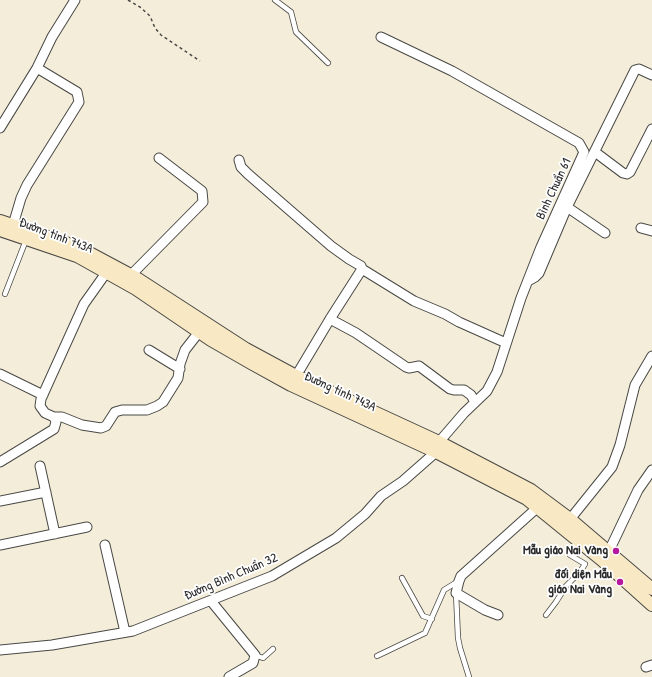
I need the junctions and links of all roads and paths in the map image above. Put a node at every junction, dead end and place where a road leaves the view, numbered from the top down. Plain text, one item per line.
1 (75, 0) edge
2 (128, 0) edge
3 (275, 0) edge
4 (381, 37) dead end
5 (200, 62) dead end
6 (328, 64) dead end
7 (37, 68) junction
8 (652, 75) edge
9 (0, 128) edge
10 (652, 129) edge
11 (595, 152) junction
12 (159, 158) dead end
13 (239, 160) dead end
14 (567, 207) junction
15 (0, 221) edge
16 (13, 225) junction
17 (641, 228) dead end
18 (0, 230) edge
19 (652, 231) edge
20 (605, 233) dead end
21 (26, 238) junction
22 (362, 269) junction
23 (106, 273) junction
24 (132, 275) junction
25 (528, 281) junction
26 (5, 294) dead end
27 (330, 319) junction
28 (199, 332) junction
29 (506, 344) junction
30 (149, 350) dead end
31 (652, 356) edge
32 (180, 369) junction
33 (0, 374) edge
34 (296, 376) junction
35 (43, 395) junction
36 (475, 402) junction
37 (54, 417) junction
38 (437, 447) junction
39 (0, 462) edge
40 (40, 466) dead end
41 (652, 470) edge
42 (46, 492) junction
43 (0, 501) edge
44 (538, 507) junction
45 (567, 523) junction
46 (87, 527) dead end
47 (54, 534) junction
48 (578, 540) junction
49 (0, 545) edge
50 (105, 545) dead end
51 (609, 551) junction
52 (402, 578) dead end
53 (459, 581) junction
54 (652, 589) edge
55 (456, 593) junction
56 (211, 601) junction
57 (652, 605) edge
58 (498, 615) dead end
59 (546, 615) dead end
60 (432, 619) junction
61 (125, 632) junction
62 (273, 649) dead end
63 (0, 650) edge
64 (255, 656) junction
65 (377, 656) dead end
66 (229, 677) edge
67 (469, 677) edge

1 - 7 street
2 - 5 path
3 - 6 lane
4 - 25 street, Bình Chuẩn 61
7 - 9 street
7 - 16 street
8 - 11 street
10 - 11 street
11 - 14 street
12 - 24 street
13 - 22 street
14 - 20 street
14 - 25 street
15 - 16 main road, Đường tỉnh 743A
16 - 24 main road, Đường tỉnh 743A
17 - 19 street
18 - 21 main road, Đường tỉnh 743A
21 - 23 main road, Đường tỉnh 743A
21 - 26 lane
22 - 27 street
22 - 29 street
23 - 28 main road, Đường tỉnh 743A
23 - 35 street
24 - 34 main road, Đường tỉnh 743A
25 - 29 street, Bình Chuẩn 61
27 - 34 street
27 - 36 street
28 - 32 street
28 - 38 main road, Đường tỉnh 743A
29 - 36 street, Bình Chuẩn 61
30 - 32 street
31 - 45 street
32 - 37 street
33 - 35 street
34 - 38 main road, Đường tỉnh 743A
35 - 37 street
36 - 38 street, Bình Chuẩn 61
37 - 39 street
38 - 44 main road, Đường tỉnh 743A
38 - 45 main road, Đường tỉnh 743A
38 - 56 street, Đường Bình Chuẩn 32
40 - 42 street
41 - 51 street
42 - 43 street
42 - 47 street
44 - 45 main road, Đường tỉnh 743A
44 - 53 street
45 - 48 main road, Đường tỉnh 743A
45 - 51 main road, Đường tỉnh 743A
46 - 47 street
47 - 49 street
48 - 57 main road, Đường tỉnh 743A
48 - 59 lane
50 - 61 street
51 - 54 main road, Đường tỉnh 743A
52 - 60 lane
53 - 55 street
53 - 60 lane
55 - 58 street
55 - 67 lane
56 - 61 street, Đường Bình Chuẩn 32
56 - 64 street
60 - 65 lane
61 - 63 street, Đường Bình Chuẩn 32
62 - 64 lane
64 - 66 street

